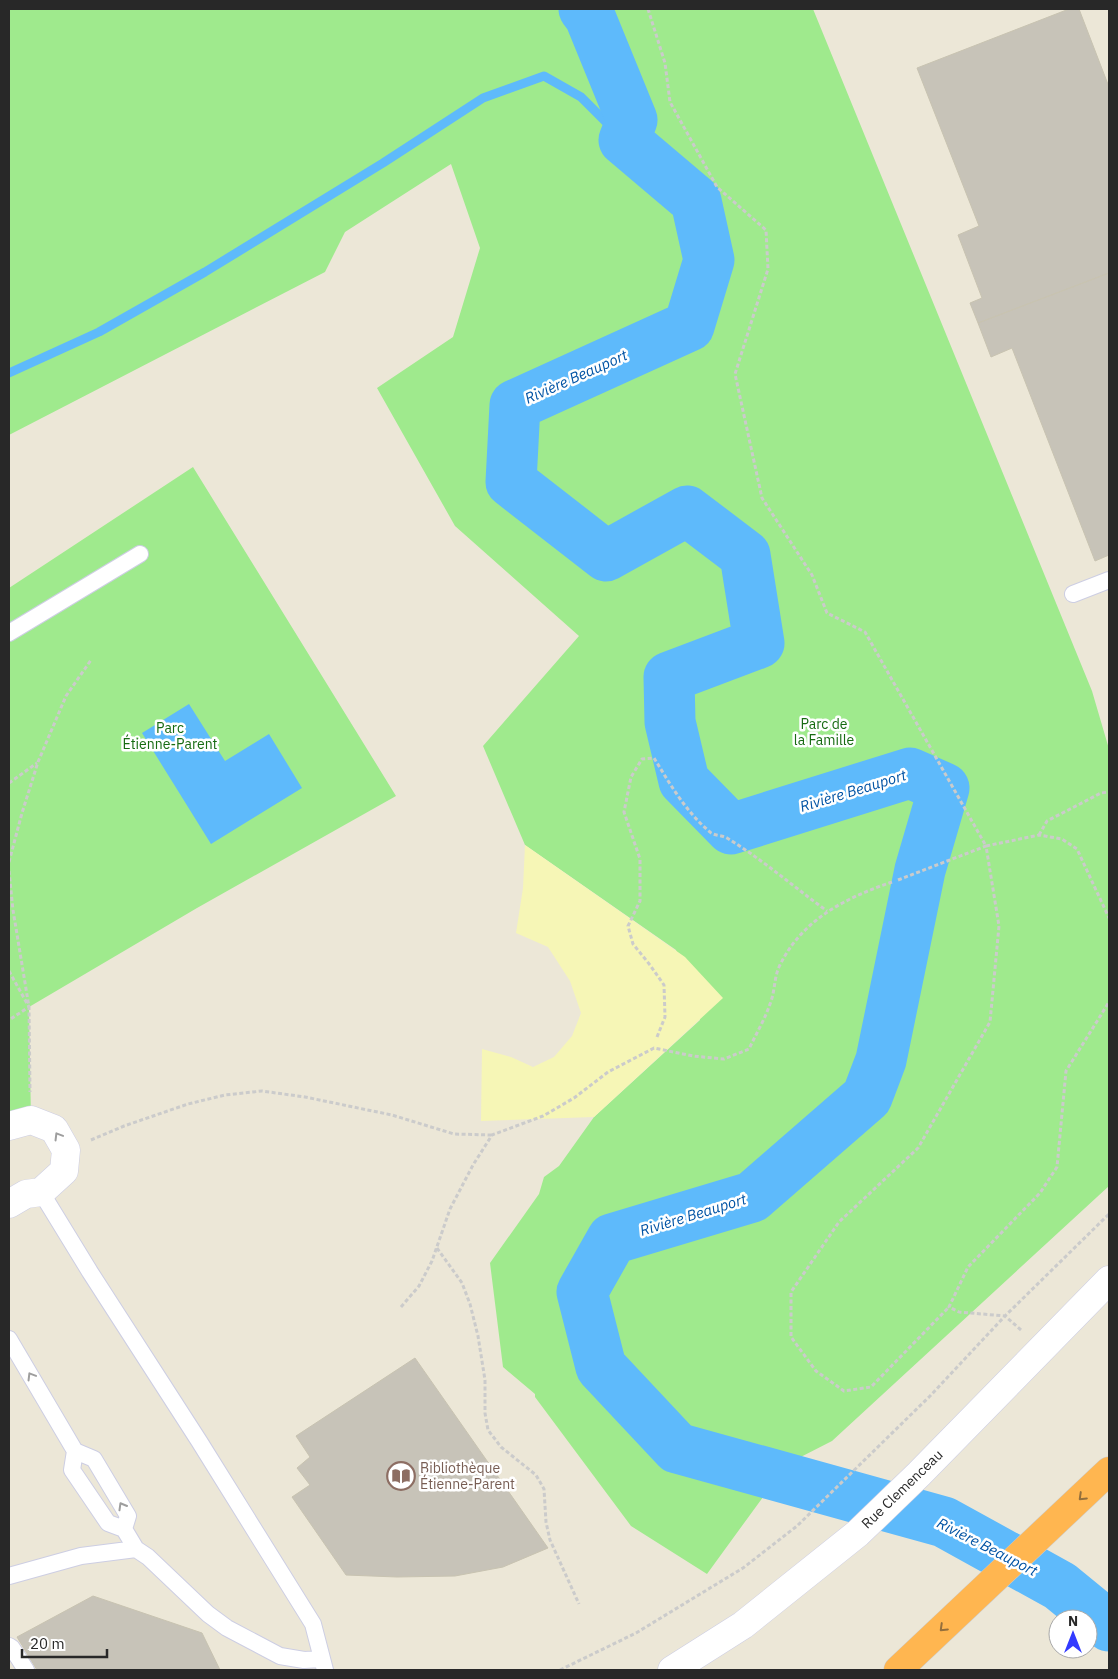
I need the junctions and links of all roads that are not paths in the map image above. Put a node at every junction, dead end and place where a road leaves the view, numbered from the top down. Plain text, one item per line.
1 (140, 554) dead end
2 (1109, 580) edge
3 (1073, 594) dead end
4 (9, 634) edge
5 (20, 1123) edge
6 (41, 1192) junction
7 (9, 1204) edge
8 (1109, 1280) edge
9 (9, 1339) edge
10 (75, 1451) junction
11 (1109, 1471) edge
12 (124, 1528) junction
13 (136, 1549) junction
14 (9, 1576) edge
15 (9, 1646) edge
16 (323, 1664) edge
17 (26, 1670) edge
18 (672, 1670) edge
19 (898, 1670) edge

1 - 4 lane
2 - 3 lane
6 -> 5 street
6 - 7 street
6 - 16 lane
8 - 18 street, Rue Clemenceau
10 -> 9 lane
12 -> 10 lane
10 - 12 lane
11 -> 19 highway
12 - 13 lane
13 - 14 lane
13 - 16 lane
15 - 17 lane

